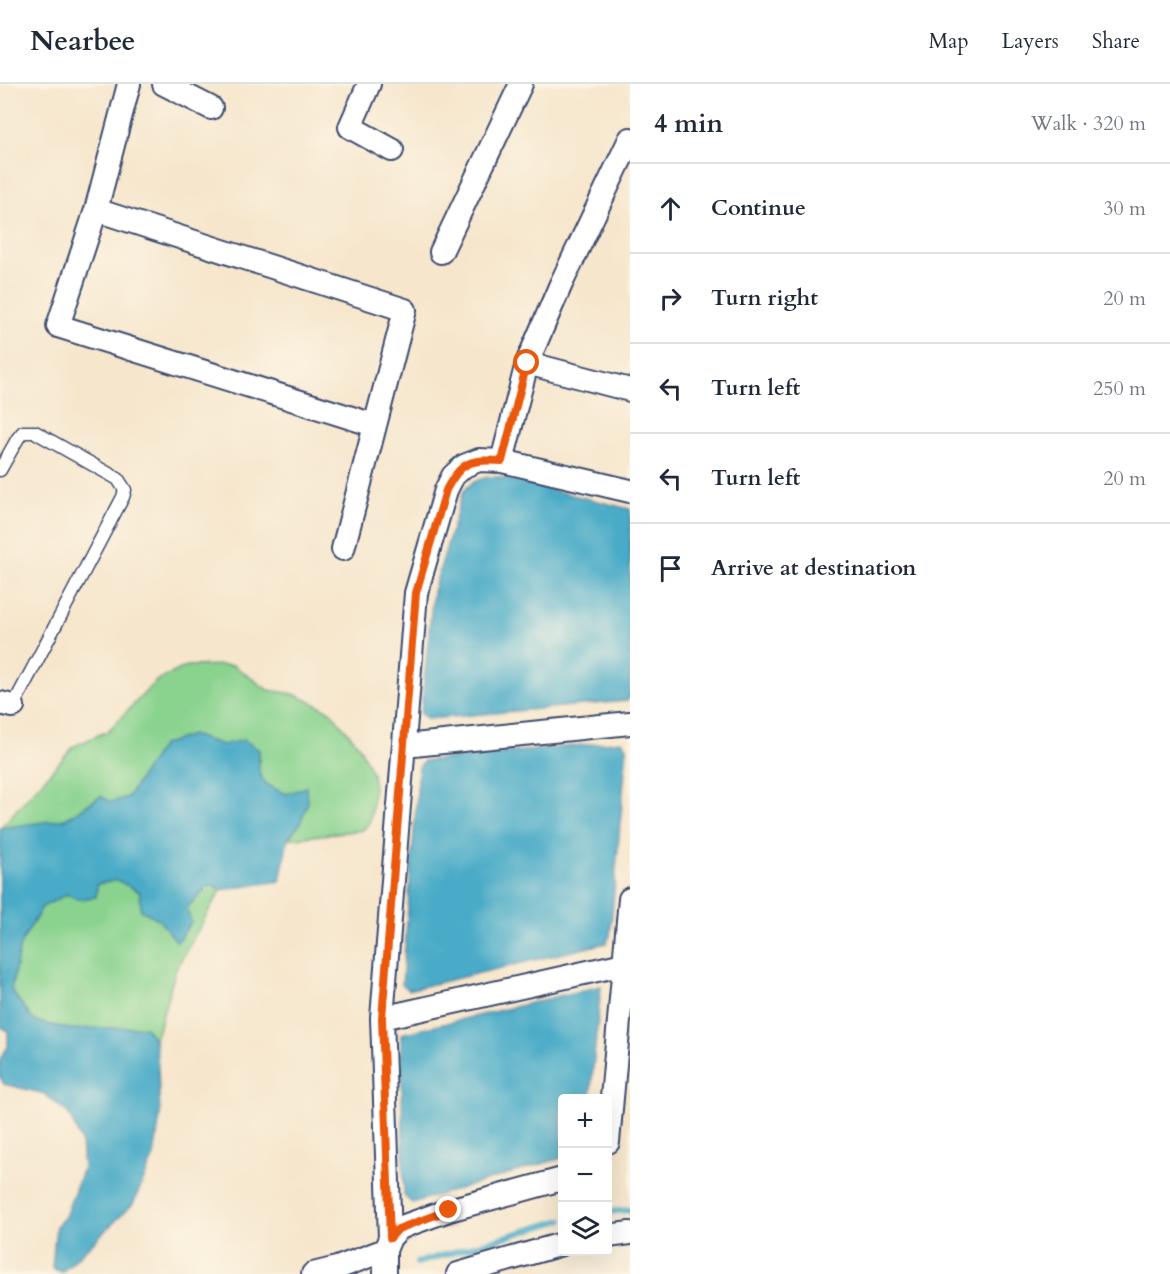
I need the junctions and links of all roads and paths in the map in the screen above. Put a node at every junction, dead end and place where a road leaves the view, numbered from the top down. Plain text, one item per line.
1 (129, 84) edge
2 (164, 84) edge
3 (369, 84) edge
4 (521, 84) edge
5 (211, 108) dead end
6 (630, 139) edge
7 (392, 150) dead end
8 (96, 210) junction
9 (441, 252) dead end
10 (527, 363) junction
11 (630, 390) edge
12 (374, 425) junction
13 (502, 461) junction
14 (0, 470) edge
15 (630, 491) edge
16 (343, 549) dead end
17 (6, 704) edge
18 (630, 723) edge
19 (404, 746) junction
20 (630, 899) edge
21 (624, 964) junction
22 (382, 1018) junction
23 (612, 1098) edge
24 (558, 1180) edge
25 (630, 1233) edge
26 (612, 1235) edge
27 (558, 1245) edge
28 (386, 1256) edge
29 (313, 1274) edge
30 (458, 1274) edge

1 - 8 street
2 - 5 street
3 - 7 street
4 - 9 street
6 - 10 street
8 - 12 street
8 - 12 street
10 - 11 street
10 - 13 street
12 - 16 street
13 - 15 street
13 - 19 street
14 - 17 lane
18 - 19 street
19 - 22 street
20 - 21 street
21 - 22 street
21 - 23 street
22 - 28 street
24 - 28 street
25 - 26 street
27 - 30 street
28 - 29 street

